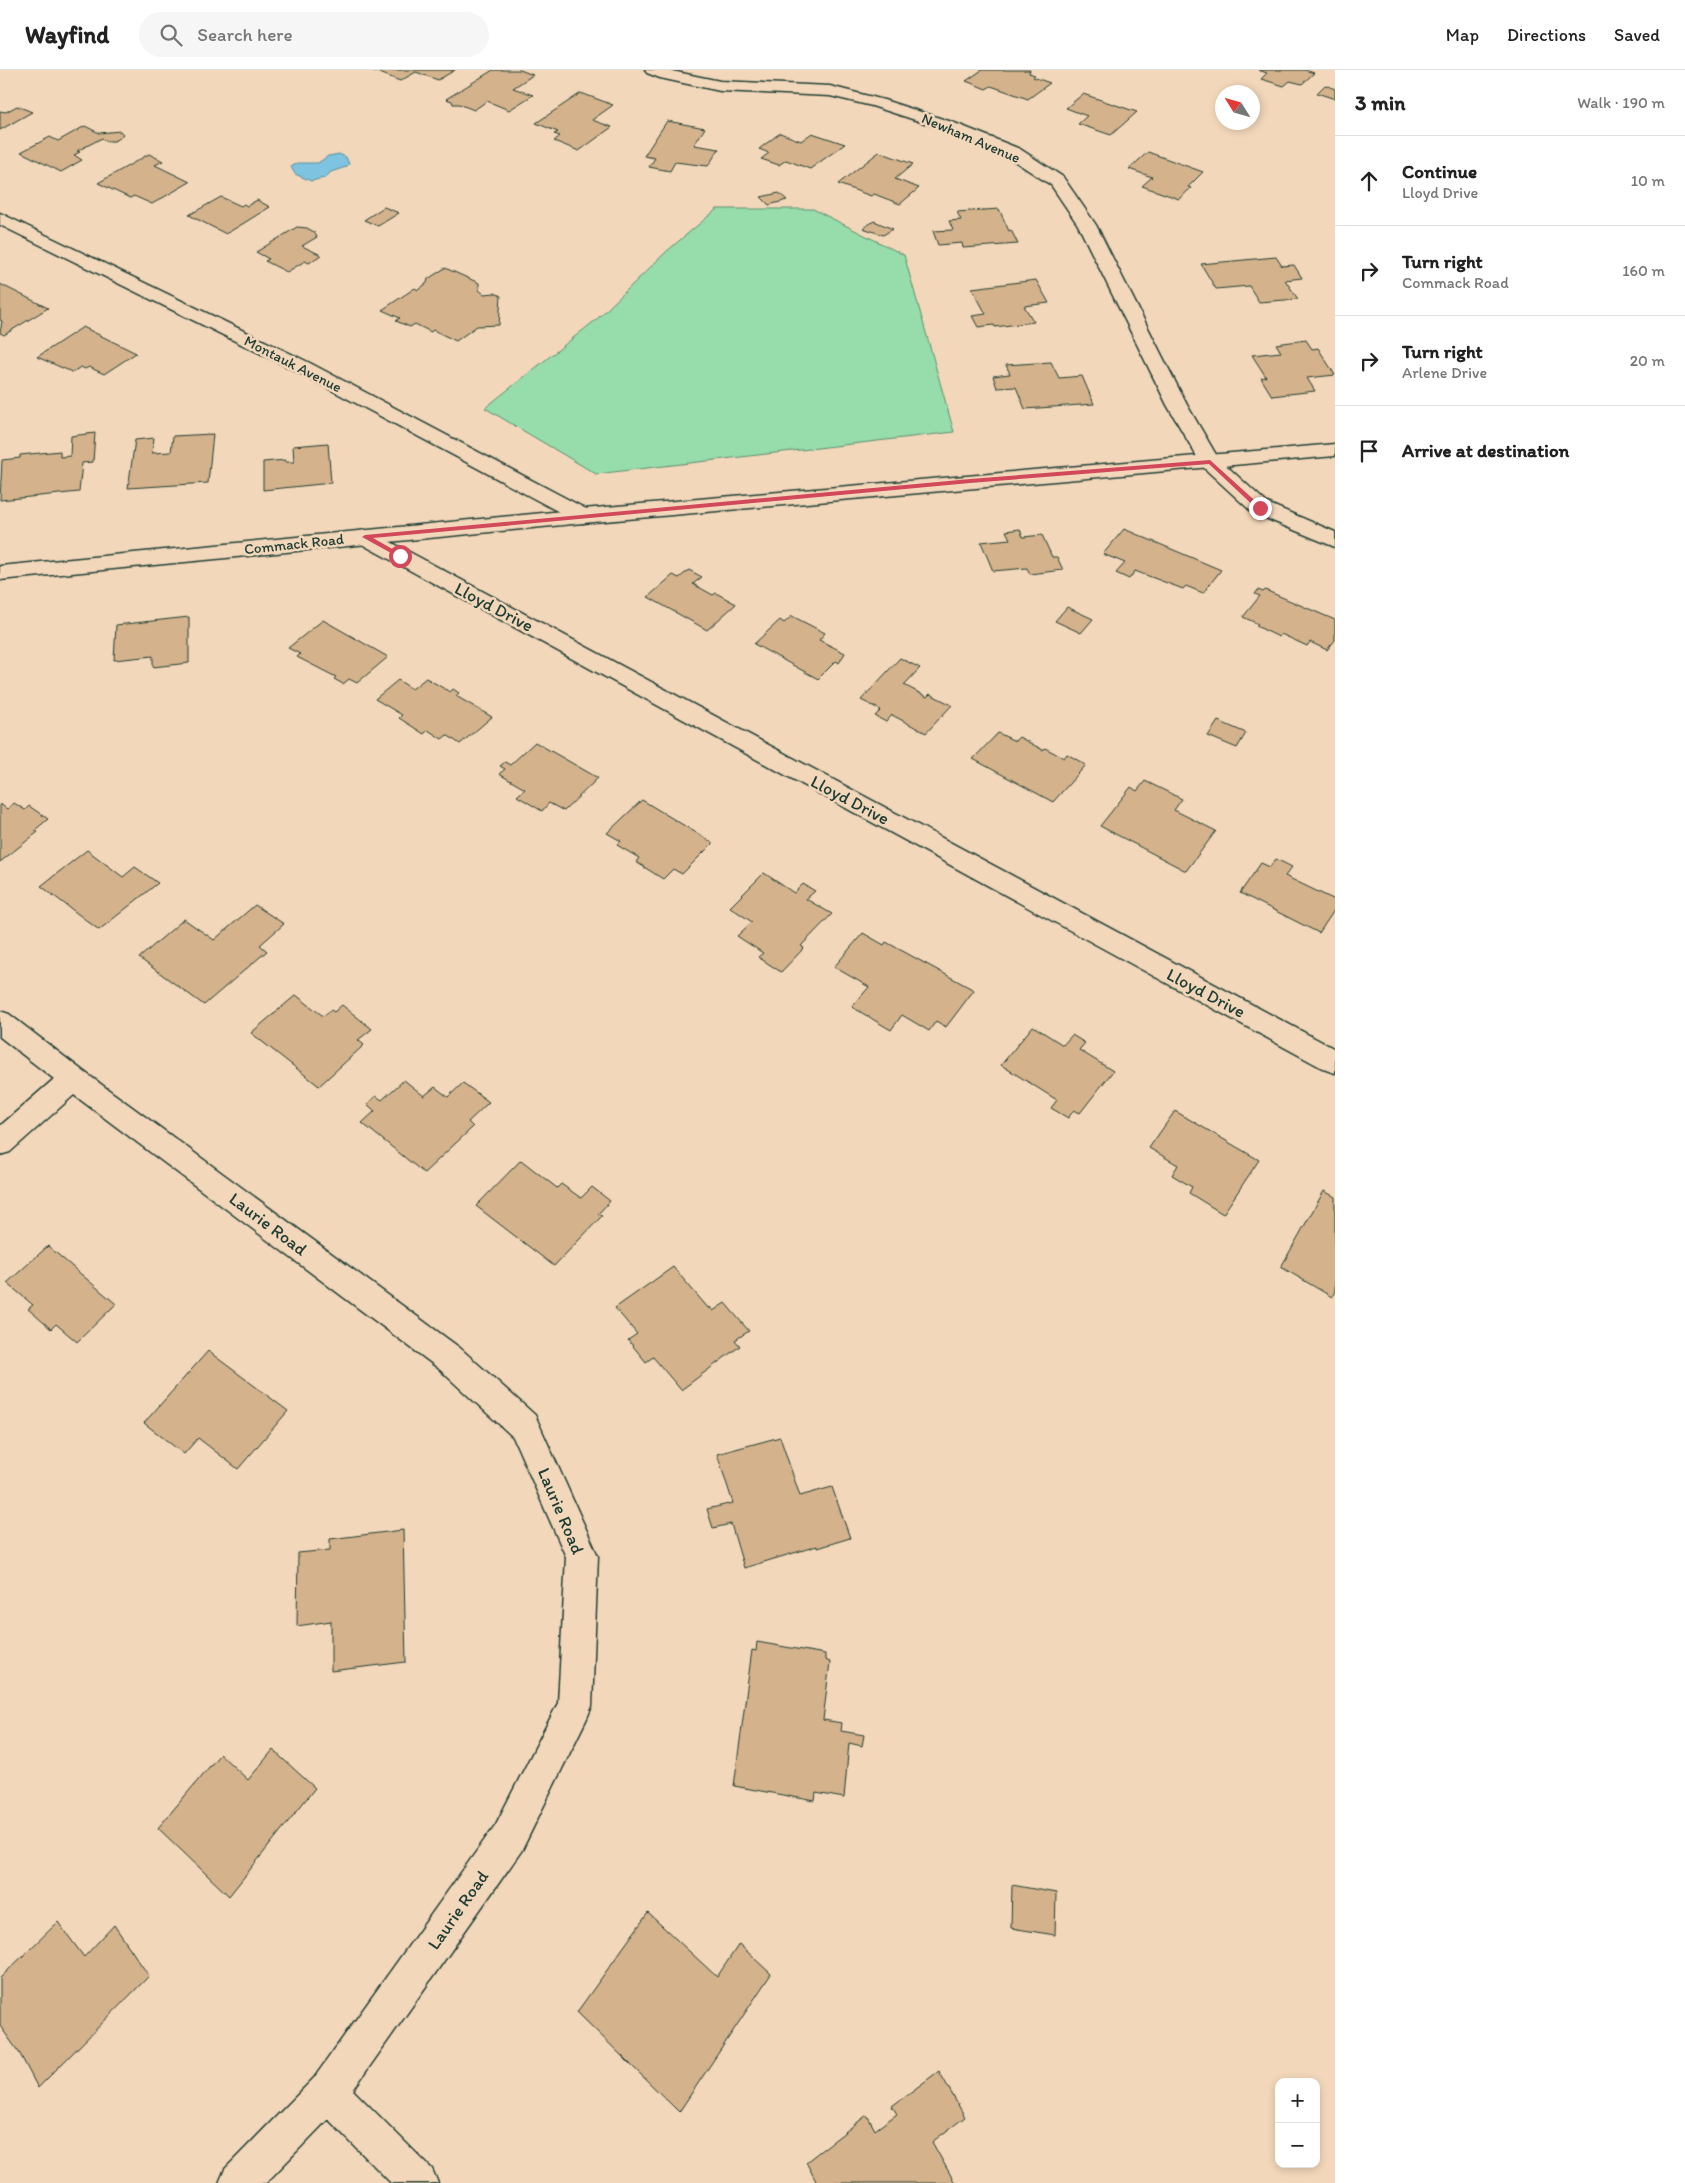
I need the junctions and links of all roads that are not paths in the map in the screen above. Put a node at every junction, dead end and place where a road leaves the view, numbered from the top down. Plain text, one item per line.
1 (653, 70) edge
2 (0, 218) edge
3 (1335, 450) edge
4 (1210, 462) junction
5 (583, 516) junction
6 (365, 537) junction
7 (1335, 540) edge
8 (0, 573) edge
9 (0, 1022) edge
10 (1335, 1062) edge
11 (73, 1079) junction
12 (0, 1143) edge
13 (328, 2092) junction
14 (239, 2183) edge
15 (418, 2183) edge

1 - 4 street, Newham Avenue
2 - 5 street, Montauk Avenue
3 - 4 street, Commack Road
4 - 5 street, Commack Road
4 - 7 street, Newham Avenue
5 - 6 street, Commack Road
6 - 8 street, Commack Road
6 - 10 street, Lloyd Drive
9 - 11 street, Laurie Road
11 - 12 street
11 - 13 street, Laurie Road
13 - 14 street, Laurie Road
13 - 15 street

